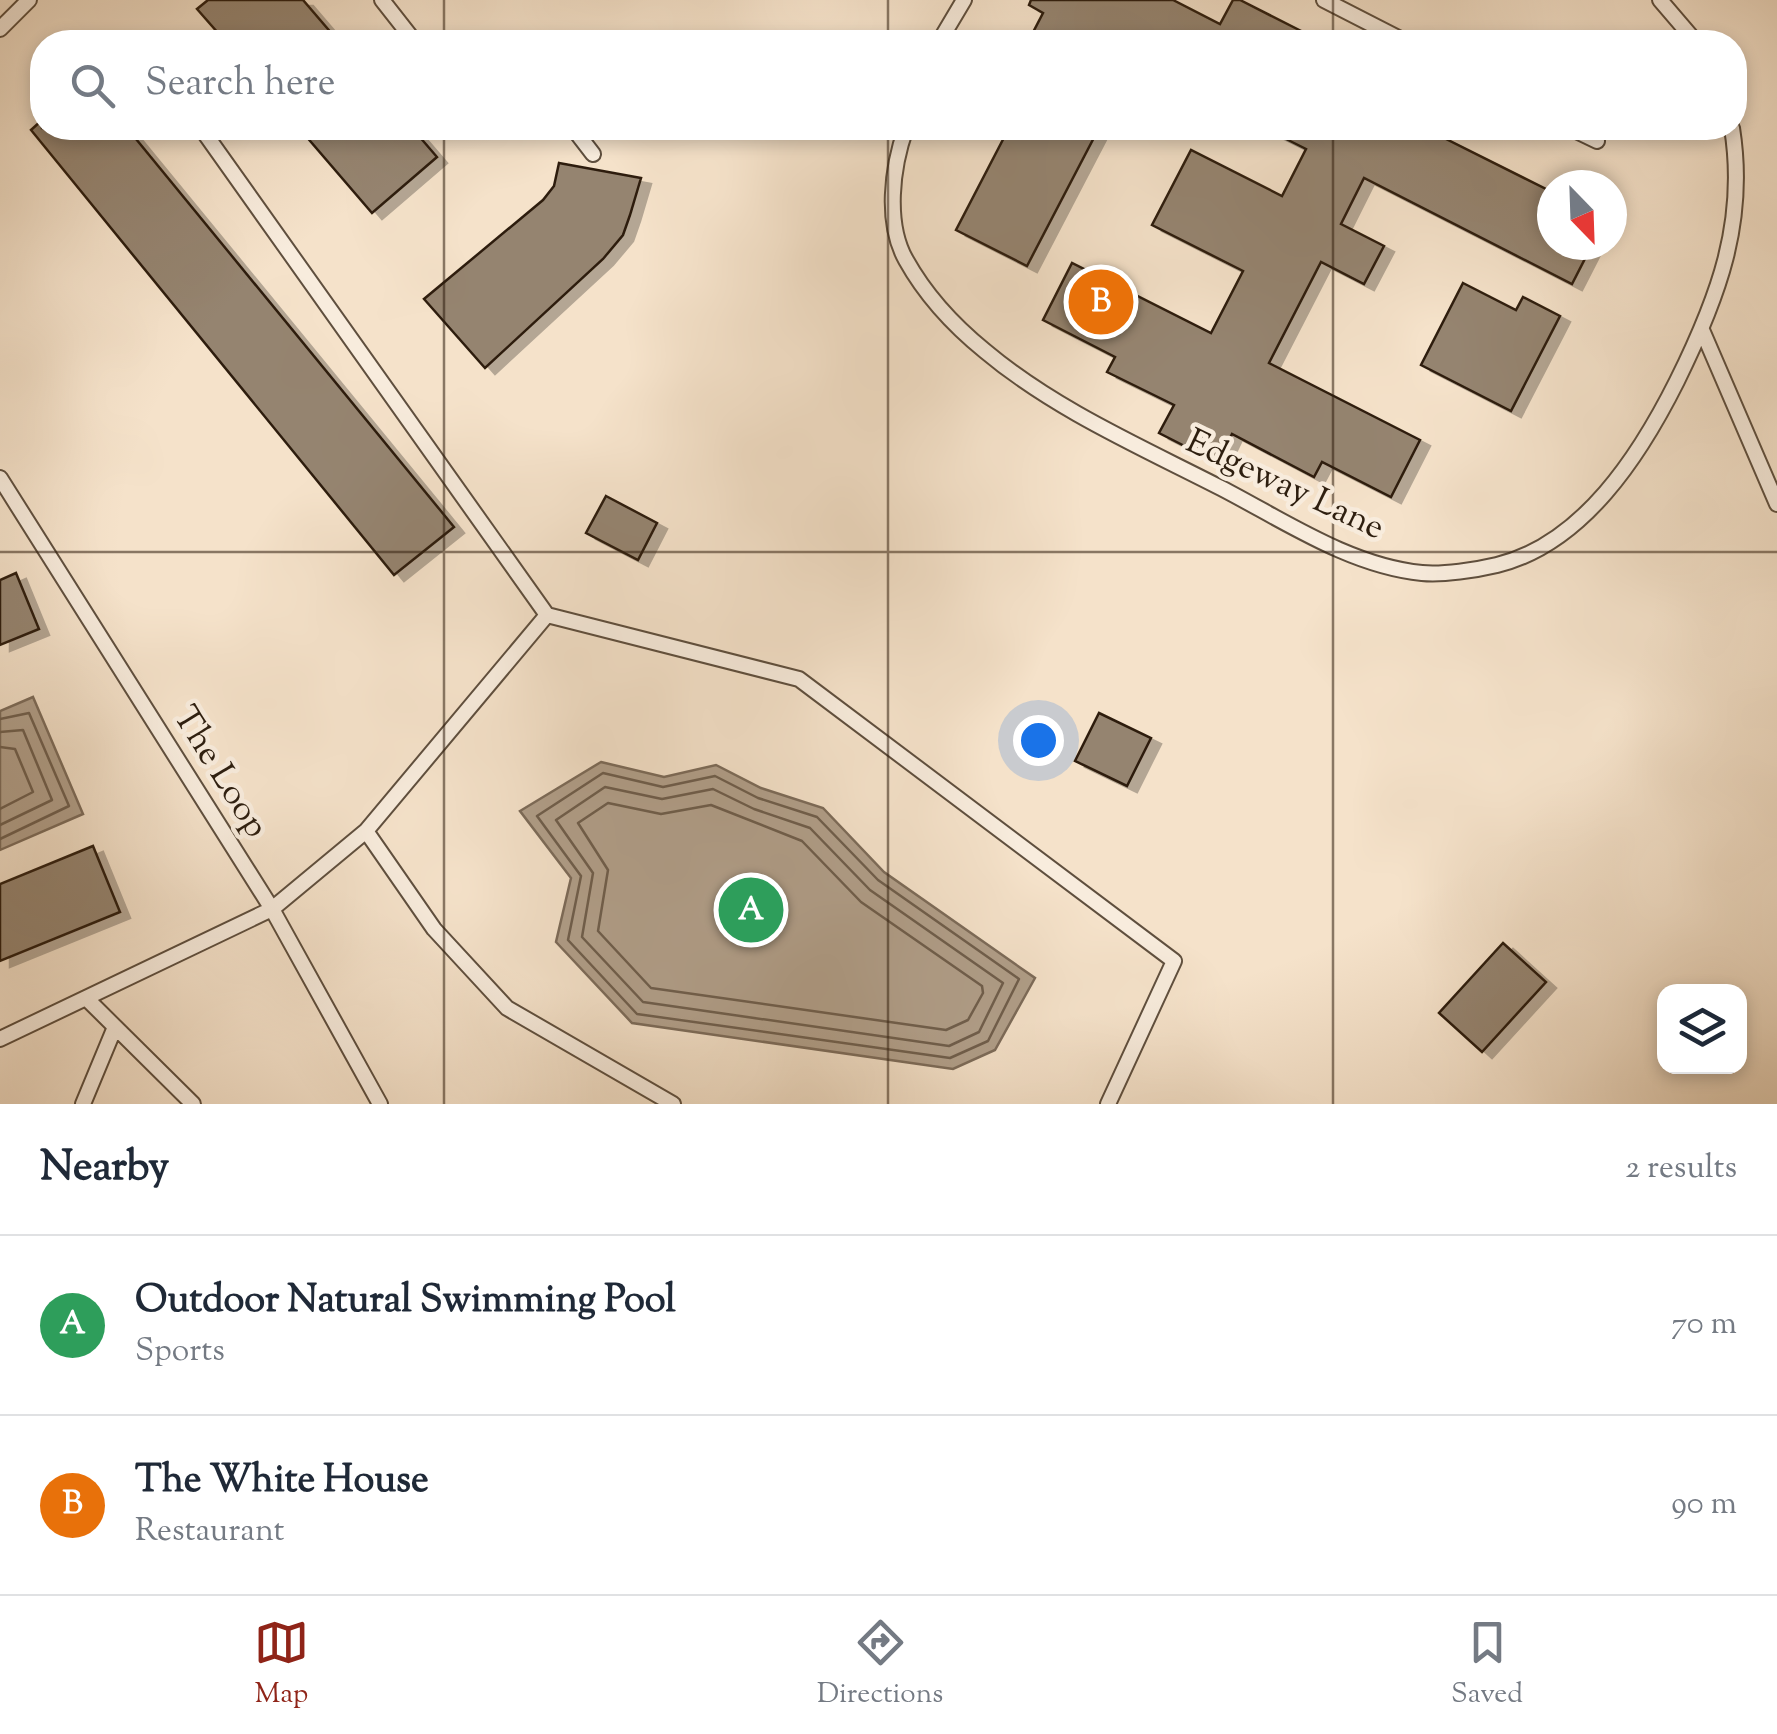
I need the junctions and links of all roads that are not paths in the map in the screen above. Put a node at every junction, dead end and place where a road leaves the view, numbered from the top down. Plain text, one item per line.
1 (30, 0) edge
2 (382, 0) edge
3 (964, 0) edge
4 (1324, 0) edge
5 (1660, 0) edge
6 (0, 28) edge
7 (406, 30) edge
8 (946, 30) edge
9 (1383, 30) edge
10 (1686, 30) edge
11 (210, 140) edge
12 (582, 140) edge
13 (904, 140) edge
14 (1734, 140) edge
15 (592, 154) dead end
16 (1702, 330) junction
17 (0, 478) edge
18 (1777, 504) edge
19 (547, 614) junction
20 (366, 831) junction
21 (272, 910) junction
22 (86, 998) junction
23 (115, 1027) junction
24 (0, 1039) edge
25 (83, 1104) edge
26 (193, 1104) edge
27 (380, 1104) edge
28 (673, 1104) edge
29 (1108, 1104) edge

1 - 6 lane
2 - 7 lane
3 - 8 lane
4 - 9 lane
5 - 10 lane
11 - 19 lane
12 - 15 lane
13 - 16 lane, Edgeway Lane
14 - 16 lane, Edgeway Lane
16 - 18 lane
17 - 21 lane, The Loop
19 - 20 lane
19 - 29 lane
20 - 21 lane
20 - 28 lane
21 - 22 lane
21 - 27 lane, The Loop
22 - 23 lane
22 - 24 lane
23 - 25 lane
23 - 26 lane

